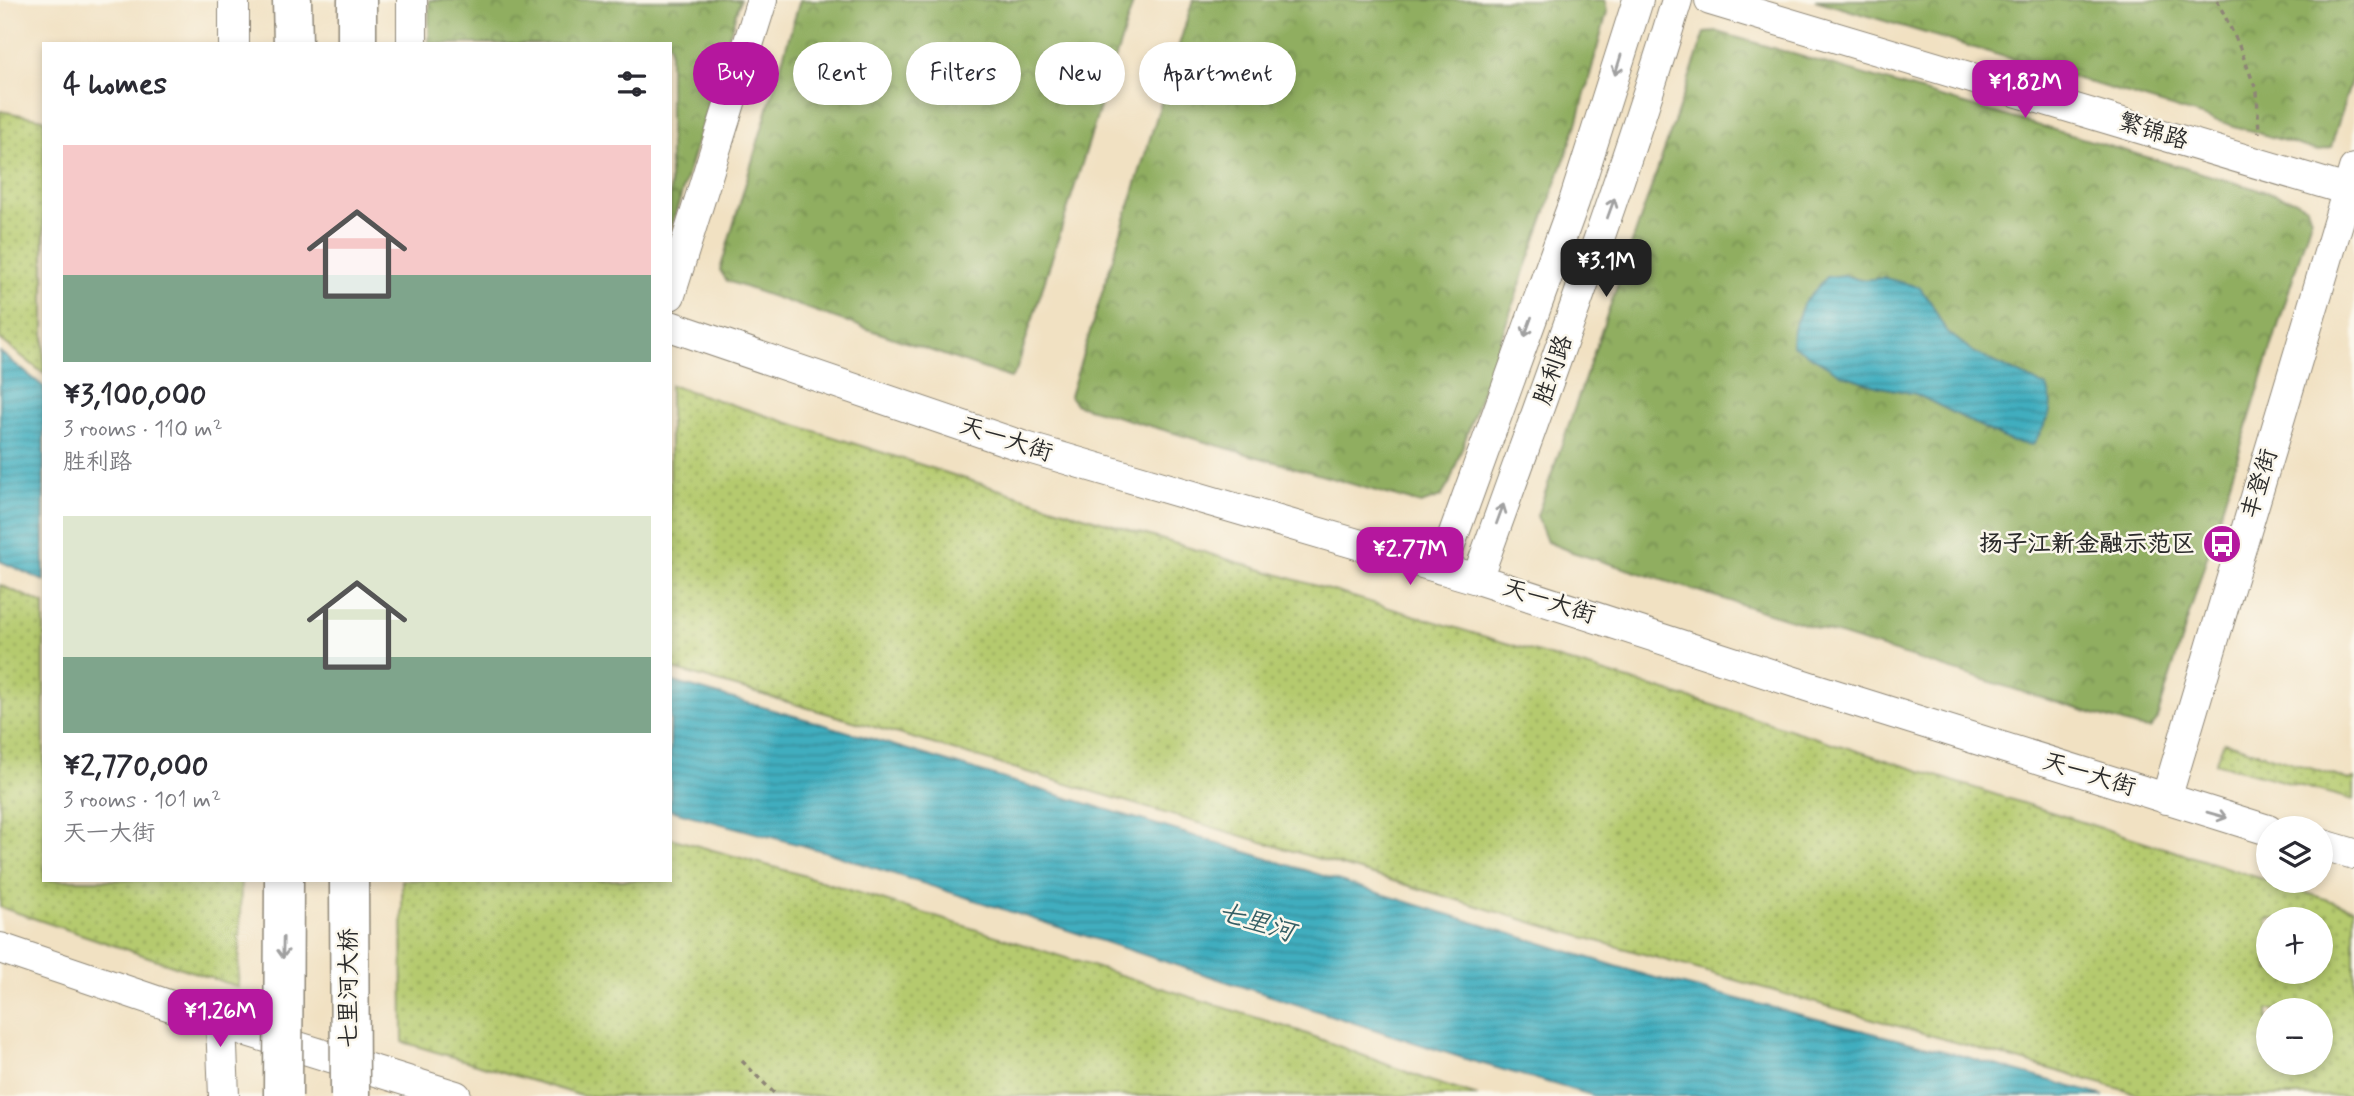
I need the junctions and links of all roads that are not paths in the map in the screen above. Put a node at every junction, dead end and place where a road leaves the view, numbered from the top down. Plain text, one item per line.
1 (234, 0) edge
2 (292, 0) edge
3 (357, 0) edge
4 (412, 0) edge
5 (762, 0) edge
6 (1638, 0) edge
7 (1676, 0) edge
8 (1710, 0) edge
9 (234, 42) edge
10 (293, 42) edge
11 (357, 42) edge
12 (412, 42) edge
13 (2352, 183) edge
14 (672, 289) edge
15 (672, 328) edge
16 (1441, 569) junction
17 (1477, 579) junction
18 (2166, 799) junction
19 (2256, 826) edge
20 (2333, 848) edge
21 (2354, 854) edge
22 (284, 882) edge
23 (349, 882) edge
24 (0, 948) edge
25 (221, 1023) junction
26 (407, 1089) edge
27 (224, 1096) edge
28 (284, 1096) edge
29 (350, 1096) edge
30 (456, 1096) edge

1 - 9 street
2 - 10 highway
3 - 11 highway
4 - 12 street
5 - 14 street
6 -> 16 street
17 -> 7 street, 胜利路
8 - 13 street, 繁锦路
13 - 18 street, 丰登街
15 - 16 street, 天一大街
16 - 17 street, 天一大街
17 - 18 street, 天一大街
18 -> 19 street, 天一大街
20 - 21 street
22 -> 28 highway, bridge
23 - 29 highway, 七里河大桥, bridge
24 - 25 street
25 - 26 street
25 - 27 street
26 - 30 street

